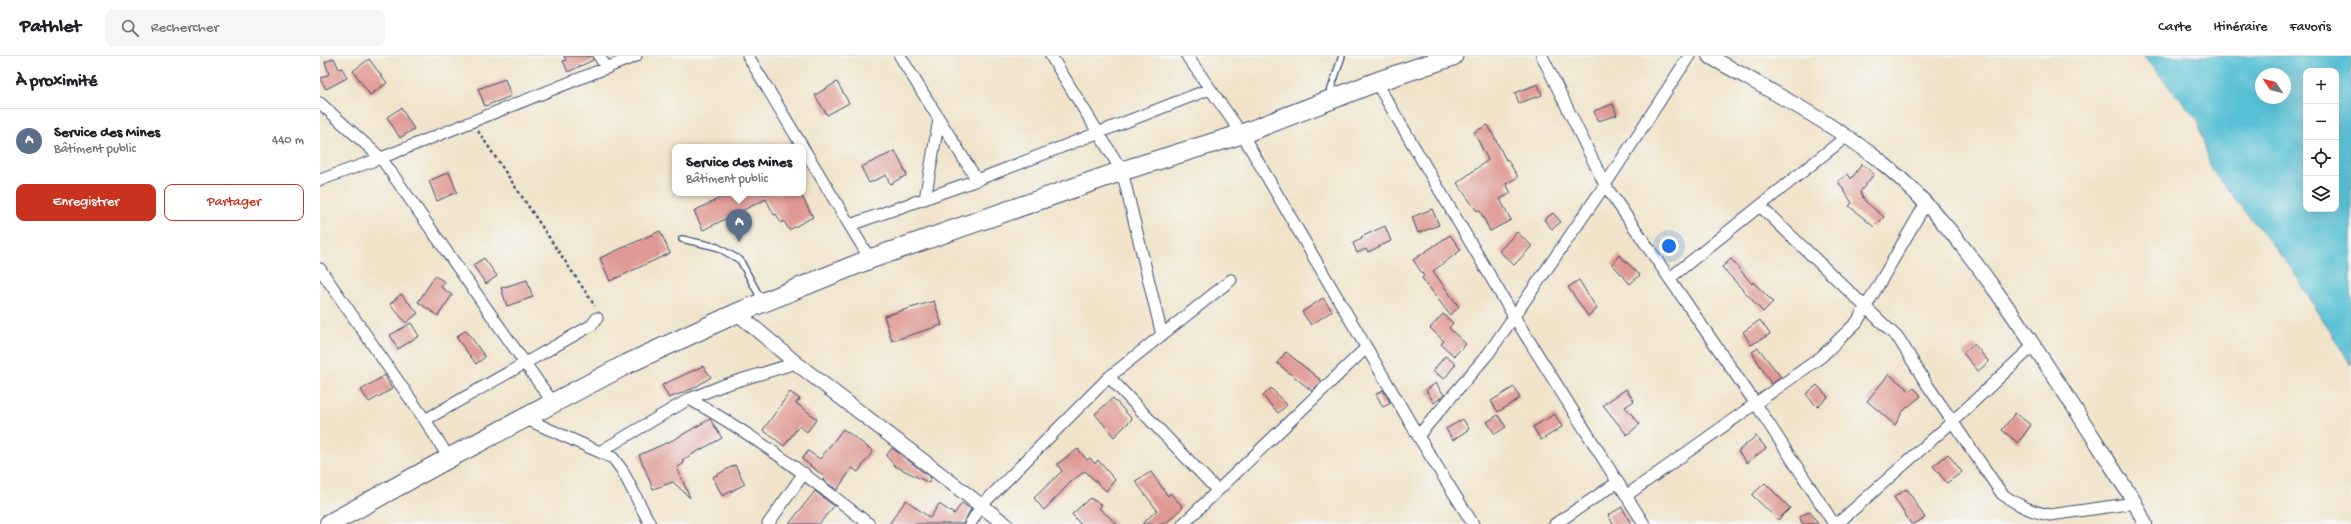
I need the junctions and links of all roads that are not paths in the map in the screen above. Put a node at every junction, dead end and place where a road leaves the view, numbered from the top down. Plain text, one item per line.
1 (599, 56) edge
2 (636, 56) edge
3 (748, 56) edge
4 (900, 56) edge
5 (1050, 56) edge
6 (1187, 56) edge
7 (1342, 56) edge
8 (1453, 56) edge
9 (1542, 56) edge
10 (1689, 56) edge
11 (1709, 56) edge
12 (607, 68) junction
13 (1376, 82) junction
14 (1210, 89) junction
15 (1327, 101) junction
16 (320, 103) edge
17 (939, 119) junction
18 (1098, 134) junction
19 (1242, 134) junction
20 (1847, 136) junction
21 (801, 144) edge
22 (806, 152) edge
23 (381, 158) junction
24 (1122, 171) junction
25 (320, 180) edge
26 (977, 180) junction
27 (1606, 185) junction
28 (925, 199) junction
29 (1926, 203) junction
30 (1760, 206) junction
31 (850, 225) junction
32 (682, 239) dead end
33 (870, 259) junction
34 (320, 269) edge
35 (1670, 278) junction
36 (1231, 280) dead end
37 (763, 303) junction
38 (1865, 307) junction
39 (737, 313) junction
40 (1513, 314) junction
41 (597, 318) road end
42 (1162, 335) junction
43 (2034, 344) junction
44 (1366, 348) junction
45 (526, 363) junction
46 (796, 363) junction
47 (1108, 377) junction
48 (689, 399) junction
49 (553, 403) junction
50 (1756, 404) junction
51 (524, 418) junction
52 (425, 420) junction
53 (1952, 422) junction
54 (1418, 436) junction
55 (602, 451) junction
56 (448, 458) junction
57 (804, 473) junction
58 (1618, 482) junction
59 (1216, 490) junction
60 (1626, 496) junction
61 (2135, 503) junction
62 (981, 506) junction
63 (329, 524) edge
64 (650, 524) edge
65 (768, 524) edge
66 (868, 524) edge
67 (970, 524) edge
68 (1005, 524) edge
69 (1183, 524) edge
70 (1473, 524) edge
71 (1555, 524) edge
72 (1644, 524) edge
73 (1836, 524) edge
74 (2145, 524) edge

1 - 12 street
2 - 12 street
3 - 21 street
4 - 17 street
5 - 18 street
6 - 14 street
7 - 15 lane
8 - 13 highway
9 - 27 street
10 - 27 street
11 - 20 street
12 - 23 street
13 - 15 highway
13 - 40 street
14 - 18 street
14 - 19 street
15 - 19 highway
16 - 23 street
17 - 26 street
17 - 28 street
18 - 24 street
18 - 26 street
19 - 24 highway
19 - 44 street
20 - 29 street
20 - 30 street
22 - 31 street
23 - 25 street
23 - 45 street
24 - 33 highway
24 - 42 street
26 - 28 street
27 - 35 street
27 - 40 street
28 - 31 street
29 - 38 street
29 - 43 street
30 - 35 street
30 - 38 street
31 - 33 street
32 - 37 lane
33 - 37 highway
34 - 52 street
35 - 50 street
36 - 42 street
37 - 39 highway
38 - 50 street
38 - 53 street
39 - 46 street
39 - 49 highway
40 - 54 street
40 - 58 street
41 - 45 street
42 - 47 street
43 - 53 street
43 - 61 street
44 - 54 street
44 - 59 street
45 - 49 street
45 - 52 street
46 - 48 street
46 - 62 street
47 - 59 street
47 - 62 street
48 - 55 street
48 - 57 street
49 - 51 highway
50 - 60 street
50 - 73 street
51 - 55 street
51 - 56 highway
52 - 56 street
53 - 61 street
53 - 73 street
54 - 70 street
55 - 64 street
56 - 63 highway
57 - 65 street
57 - 66 street
58 - 60 street
58 - 71 street
59 - 69 street
60 - 72 street
61 - 74 street
62 - 67 street
62 - 68 street

